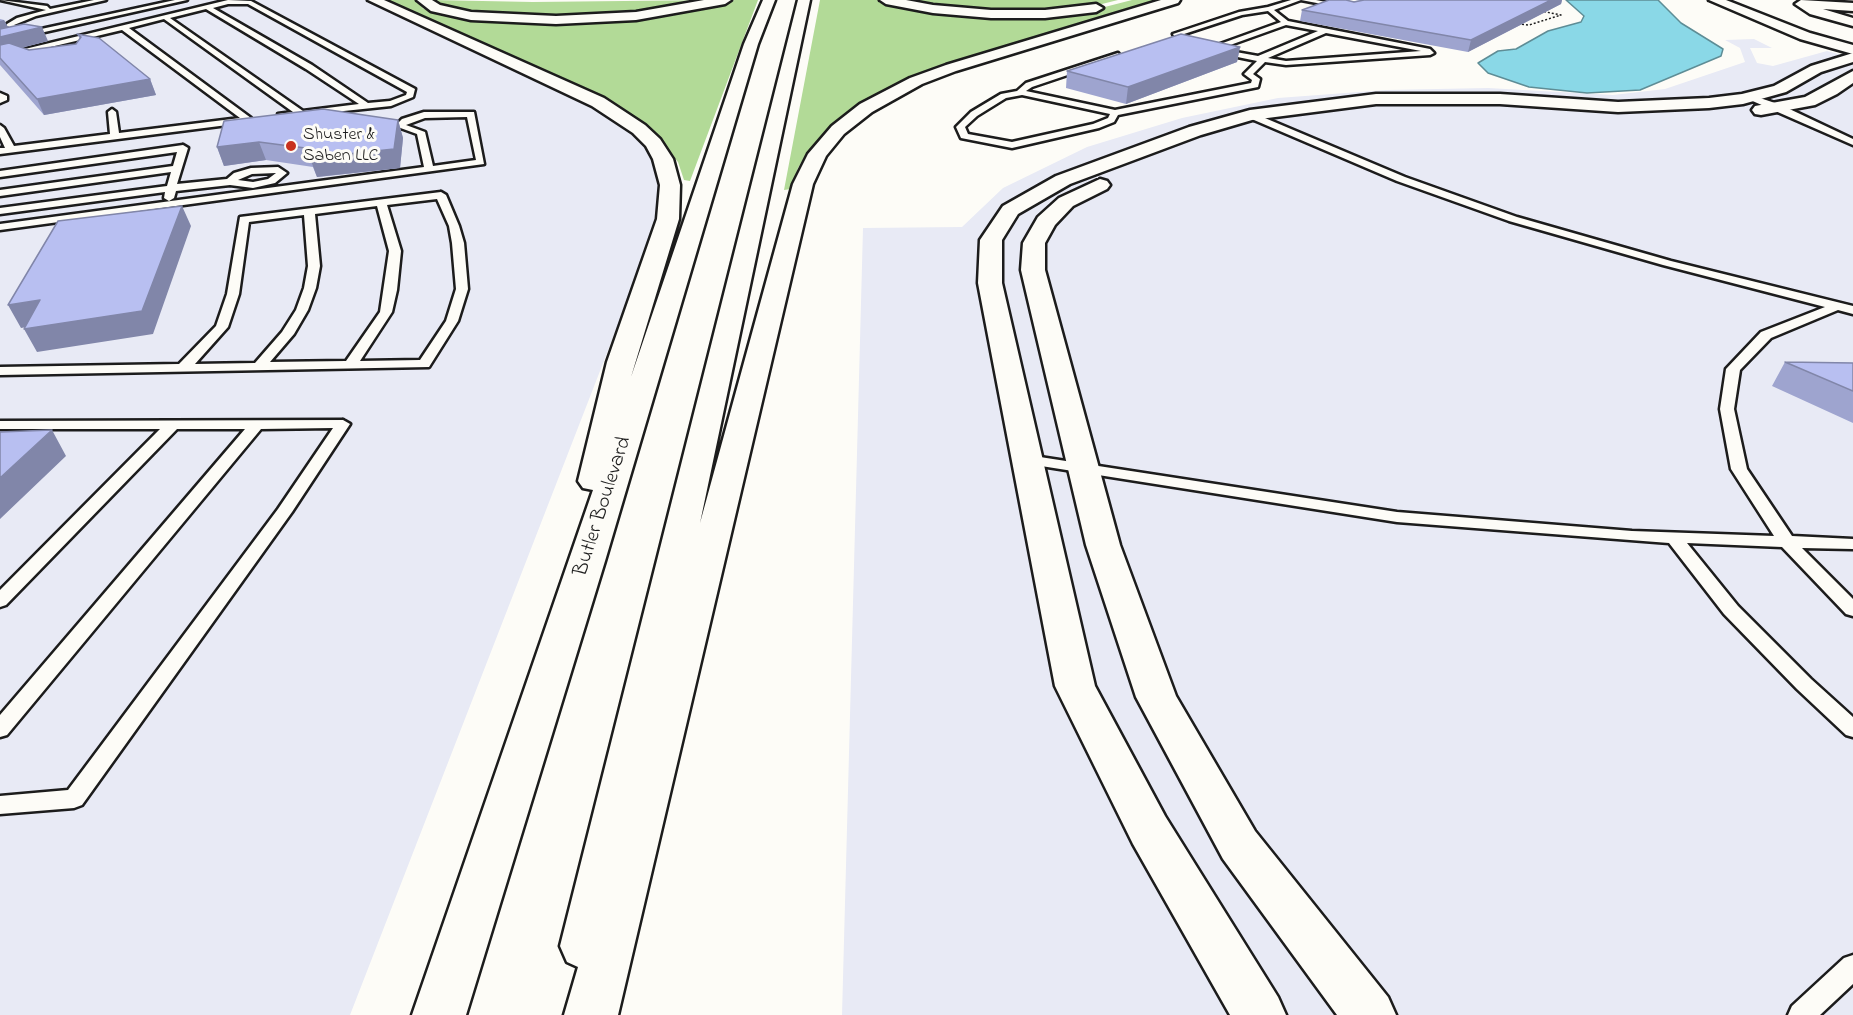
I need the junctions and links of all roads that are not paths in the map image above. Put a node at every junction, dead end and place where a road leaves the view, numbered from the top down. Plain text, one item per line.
1 (2, 0) edge
2 (22, 0) edge
3 (103, 0) edge
4 (184, 0) edge
5 (374, 0) edge
6 (423, 0) edge
7 (725, 0) edge
8 (769, 0) edge
9 (804, 0) edge
10 (886, 0) edge
11 (1126, 0) edge
12 (1174, 0) edge
13 (1298, 0) edge
14 (1304, 0) edge
15 (1344, 0) edge
16 (1715, 0) edge
17 (1745, 0) edge
18 (12, 2) junction
19 (51, 2) dead end
20 (1796, 2) edge
21 (1352, 4) edge
22 (33, 6) junction
23 (110, 7) dead end
24 (207, 7) junction
25 (1853, 7) edge
26 (1269, 9) junction
27 (55, 10) junction
28 (78, 14) junction
29 (165, 17) junction
30 (101, 18) junction
31 (1286, 22) junction
32 (1853, 22) edge
33 (123, 27) junction
34 (1327, 30) junction
35 (30, 32) junction
36 (1853, 35) edge
37 (1178, 38) junction
38 (0, 40) edge
39 (65, 41) junction
40 (1167, 41) edge
41 (73, 48) edge
42 (1209, 50) junction
43 (1853, 50) edge
44 (16, 53) junction
45 (1126, 53) edge
46 (0, 57) edge
47 (26, 57) edge
48 (1853, 57) edge
49 (1260, 60) junction
50 (1853, 76) edge
51 (1792, 82) junction
52 (1831, 91) junction
53 (1022, 93) junction
54 (0, 95) edge
55 (1750, 97) junction
56 (0, 100) edge
57 (367, 106) junction
58 (1778, 107) junction
59 (112, 112) edge
60 (301, 113) junction
61 (1115, 113) junction
62 (270, 117) edge
63 (259, 118) edge
64 (248, 120) junction
65 (1262, 120) junction
66 (0, 128) edge
67 (115, 137) junction
68 (1853, 142) edge
69 (11, 150) junction
70 (0, 152) edge
71 (177, 168) junction
72 (429, 169) junction
73 (0, 174) edge
74 (230, 182) dead end
75 (171, 188) junction
76 (0, 194) edge
77 (381, 202) junction
78 (168, 205) junction
79 (0, 211) edge
80 (309, 211) junction
81 (0, 227) edge
82 (1853, 304) edge
83 (1835, 307) junction
84 (1853, 310) edge
85 (350, 365) junction
86 (259, 367) junction
87 (183, 368) junction
88 (0, 371) edge
89 (173, 423) junction
90 (257, 424) junction
91 (0, 425) edge
92 (1027, 460) junction
93 (1084, 470) junction
94 (1674, 538) junction
95 (1786, 542) junction
96 (1853, 544) edge
97 (587, 561) junction
98 (0, 601) edge
99 (1853, 610) edge
100 (0, 729) edge
101 (1853, 729) edge
102 (0, 805) edge
103 (1853, 967) edge
104 (439, 1015) edge
105 (570, 1015) edge
106 (591, 1015) edge
107 (1259, 1015) edge
108 (1369, 1015) edge
109 (1802, 1015) edge

1 - 18 lane
2 - 18 lane
3 - 27 lane
4 - 30 lane
5 - 97 main road
6 - 7 main road
8 - 97 main road, Butler Boulevard
9 - 105 main road
10 - 11 main road
12 - 106 main road
13 - 26 lane
14 - 21 lane
15 - 21 lane
16 - 43 main road
17 - 36 main road
18 - 22 lane
19 - 22 lane
20 - 25 main road
20 - 32 main road
22 - 27 lane
23 - 28 lane
24 - 29 lane
24 - 57 lane
24 - 57 lane
26 - 31 lane
26 - 37 lane
27 - 28 lane
27 - 35 lane
28 - 30 lane
29 - 33 lane
29 - 60 lane
30 - 35 lane
31 - 34 lane
31 - 42 lane
33 - 39 lane
33 - 64 lane
34 - 49 lane
34 - 49 lane
35 - 38 lane
37 - 40 lane
37 - 42 lane
39 - 41 lane
39 - 44 lane
42 - 49 lane
44 - 46 lane
44 - 47 lane
45 - 53 lane
48 - 51 main road
49 - 61 lane
50 - 52 main road
51 - 52 main road
51 - 55 main road
52 - 58 main road
53 - 61 lane
53 - 61 lane
54 - 56 lane
55 - 58 lane
55 - 65 main road
57 - 60 lane
58 - 65 main road
58 - 68 lane
59 - 67 lane
60 - 62 lane
63 - 64 lane
64 - 67 lane
65 - 83 lane
65 - 92 main road
65 - 93 main road
66 - 69 lane
67 - 69 lane
69 - 70 lane
71 - 73 lane
71 - 75 lane
71 - 76 lane
72 - 72 lane
72 - 78 lane
74 - 75 lane
75 - 78 lane
75 - 79 lane
77 - 80 lane
77 - 85 lane
77 - 85 lane
78 - 81 lane
80 - 86 lane
80 - 87 lane
82 - 83 lane
83 - 84 lane
83 - 95 lane
85 - 86 lane
86 - 87 lane
87 - 88 lane
89 - 90 lane
89 - 91 lane
89 - 98 lane
90 - 100 lane
90 - 102 lane
92 - 93 lane
92 - 107 main road
93 - 94 lane
93 - 108 main road
94 - 95 lane
94 - 101 lane
95 - 96 lane
95 - 99 lane
97 - 104 main road, Butler Boulevard
103 - 109 lane

